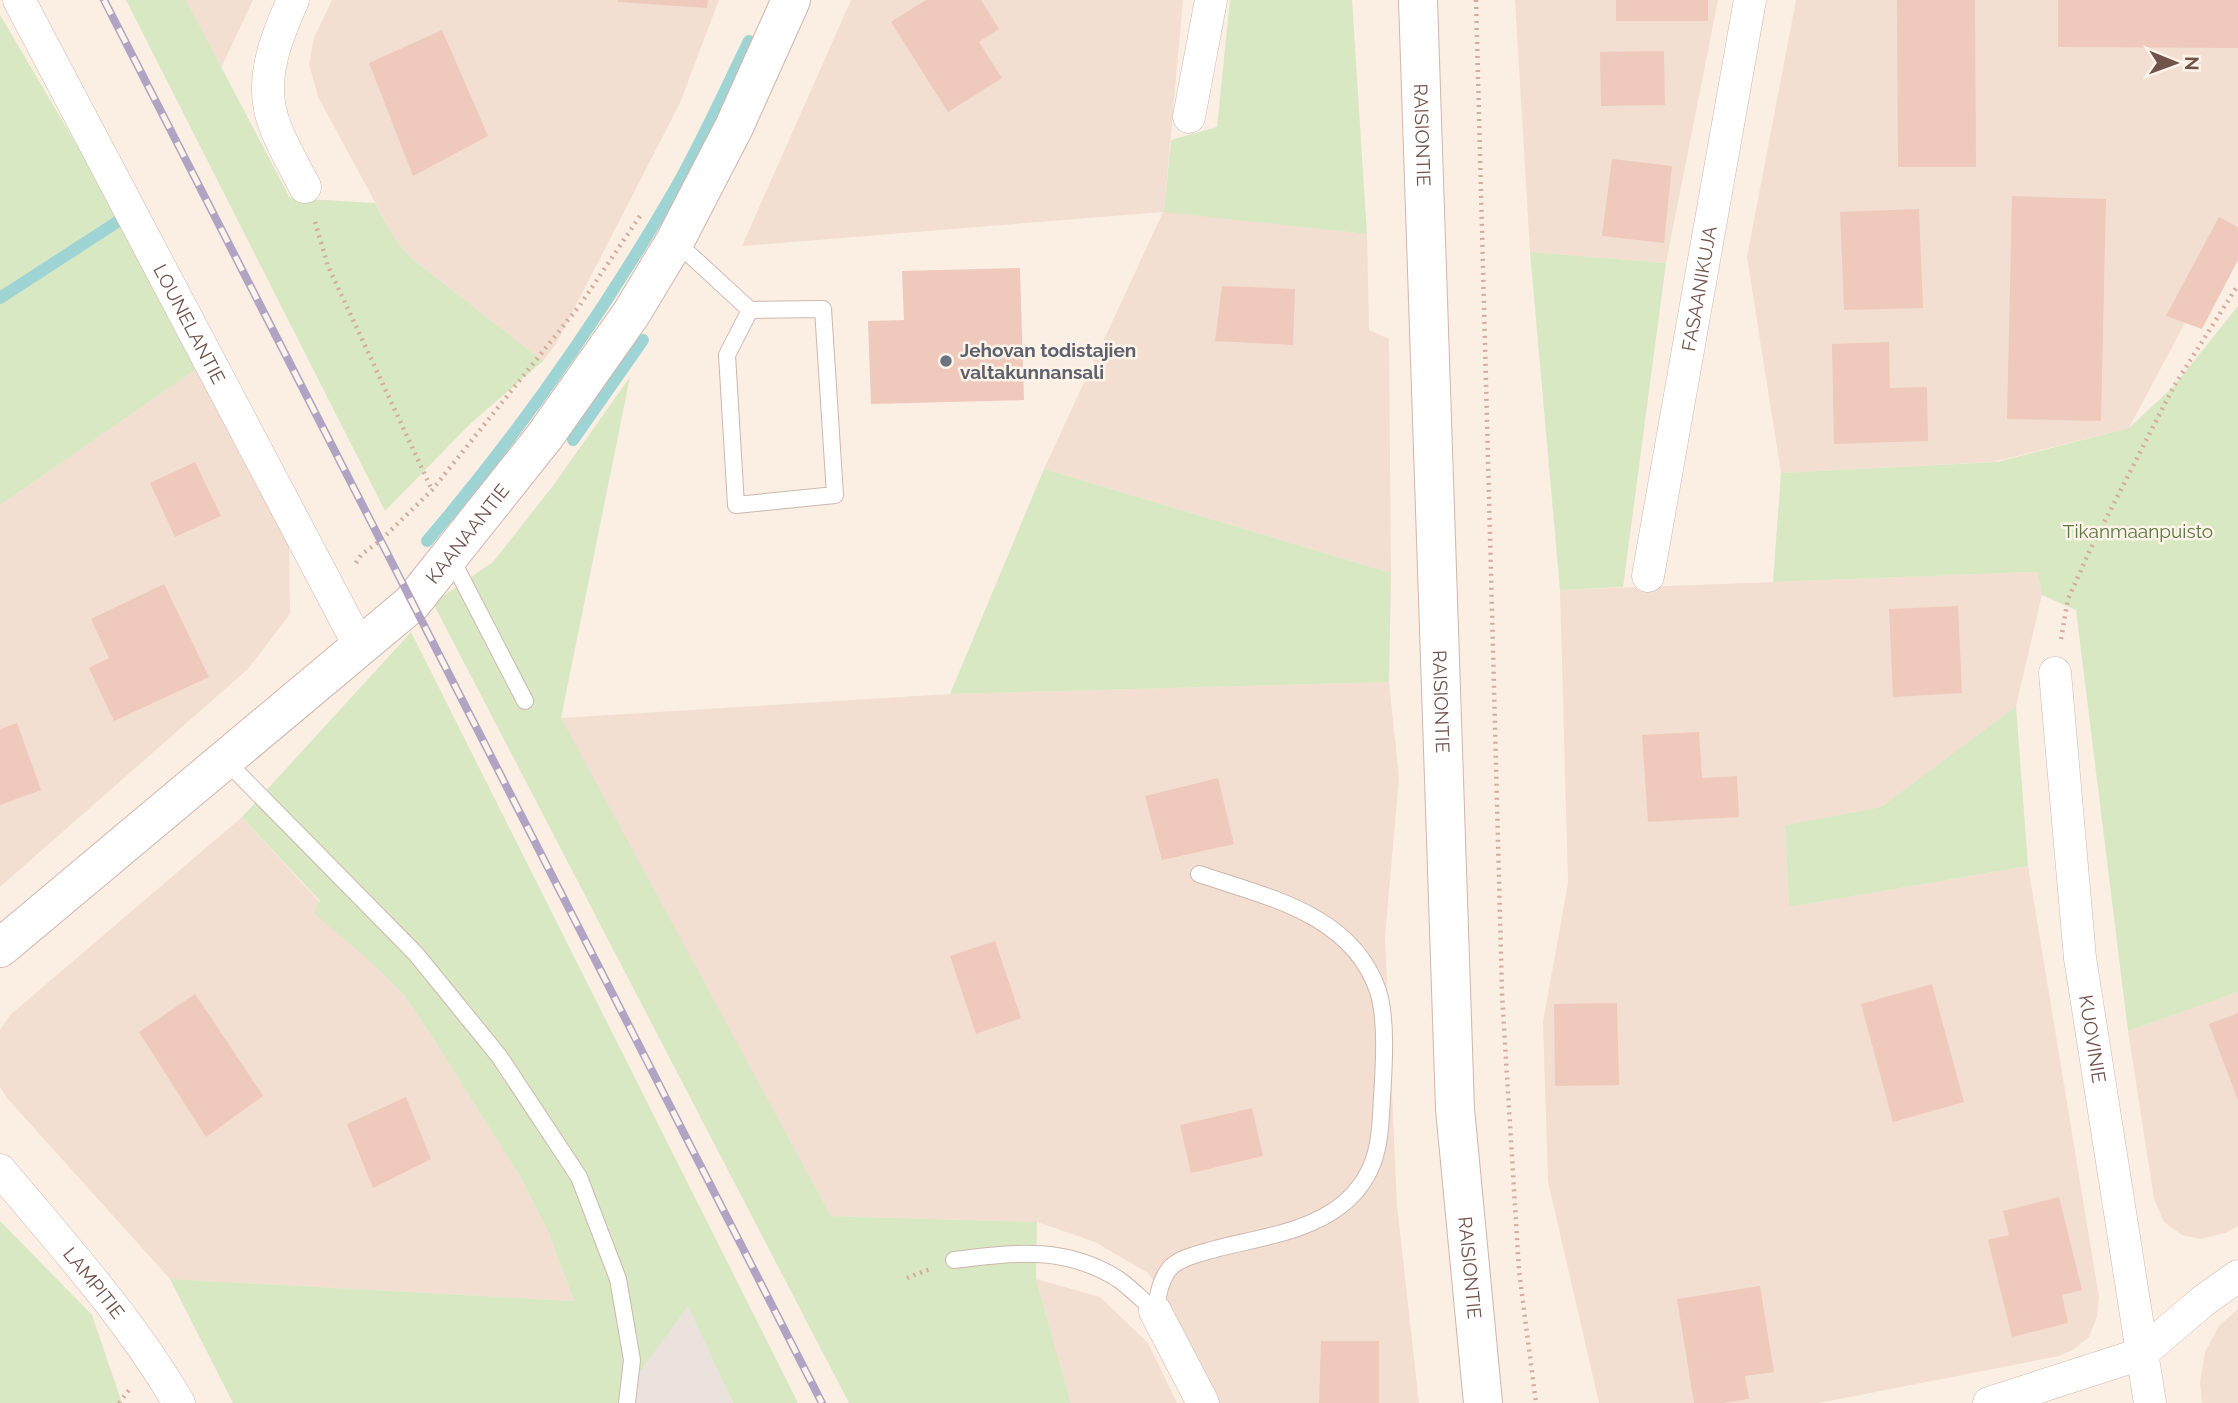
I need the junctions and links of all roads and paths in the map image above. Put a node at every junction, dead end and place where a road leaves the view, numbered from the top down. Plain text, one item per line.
1 (19, 0) edge
2 (293, 0) edge
3 (791, 0) edge
4 (1211, 0) edge
5 (1418, 0) edge
6 (1476, 0) edge
7 (1750, 0) edge
8 (1189, 117) dead end
9 (304, 187) joint
10 (641, 215) dead end
11 (675, 241) junction
12 (2238, 285) edge
13 (750, 310) junction
14 (432, 490) junction
15 (449, 556) junction
16 (1648, 576) dead end
17 (337, 604) junction
18 (360, 647) junction
19 (2055, 673) joint
20 (525, 701) dead end
21 (223, 759) junction
22 (1199, 874) dead end
23 (0, 948) edge
24 (0, 1170) edge
25 (954, 1261) dead end
26 (2238, 1276) edge
27 (1155, 1311) junction
28 (2141, 1354) junction
29 (179, 1403) edge
30 (628, 1403) edge
31 (1203, 1403) edge
32 (1483, 1403) edge
33 (1536, 1403) edge
34 (1989, 1403) edge
35 (2150, 1403) edge

1 - 17 street, LOUNELANTIE
2 - 9 street
3 - 11 main road, KAANAANTIE
4 - 8 street
5 - 32 main road, RAISIONTIE
6 - 33 path
7 - 16 street, FASAANIKUJA
9 - 14 path
10 - 14 path
11 - 13 lane
11 - 15 main road, KAANAANTIE
12 - 19 path
13 - 13 lane
14 - 17 path
15 - 18 main road, KAANAANTIE
15 - 20 lane
17 - 18 street, LOUNELANTIE
18 - 21 main road, KAANAANTIE
19 - 28 street, KUOVINIE
21 - 23 main road, KAANAANTIE
21 - 30 lane
22 - 27 lane
24 - 29 street, LAMPITIE
25 - 27 lane
26 - 28 street
27 - 31 street
28 - 34 street
28 - 35 street, KUOVINIE

